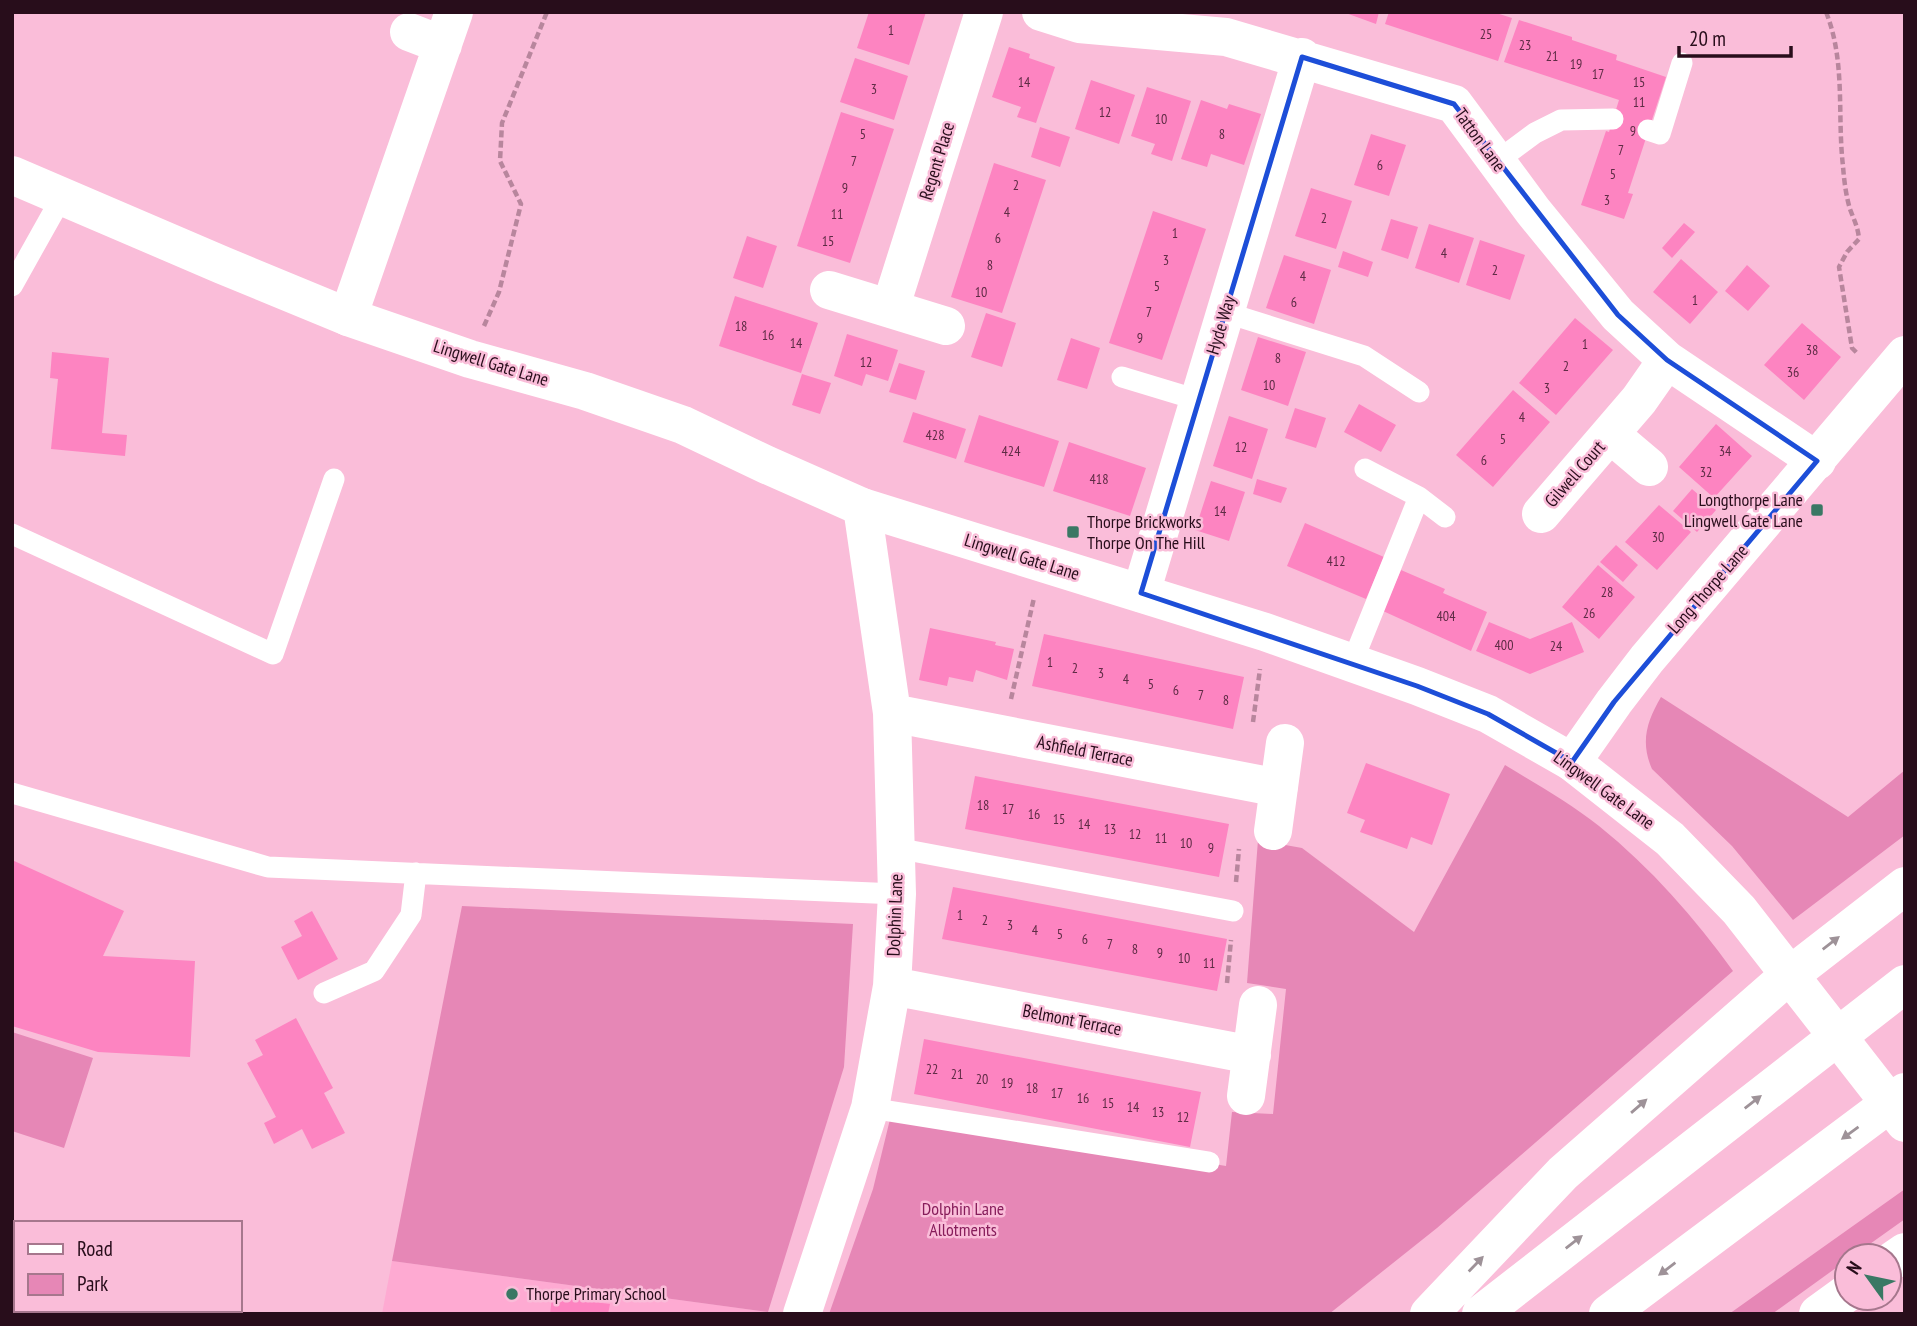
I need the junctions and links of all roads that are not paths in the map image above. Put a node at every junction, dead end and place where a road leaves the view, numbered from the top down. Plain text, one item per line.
1 (984, 12) edge
2 (1041, 12) edge
3 (1191, 23) edge
4 (435, 30) edge
5 (1302, 57) junction
6 (1682, 63) dead end
7 (1613, 119) dead end
8 (1648, 130) dead end
9 (1496, 162) junction
10 (12, 174) edge
11 (63, 195) junction
12 (12, 286) edge
13 (829, 290) dead end
14 (891, 309) junction
15 (1224, 312) junction
16 (348, 317) junction
17 (946, 326) dead end
18 (1667, 360) junction
19 (1894, 368) edge
20 (1122, 377) dead end
21 (1419, 392) dead end
22 (1198, 400) junction
23 (1610, 434) junction
24 (1817, 461) junction
25 (1649, 467) dead end
26 (1366, 469) dead end
27 (334, 479) dead end
28 (1419, 497) junction
29 (862, 506) junction
30 (1541, 514) dead end
31 (1445, 517) dead end
32 (12, 534) edge
33 (1141, 593) junction
34 (1352, 663) junction
35 (892, 713) junction
36 (1285, 743) dead end
37 (1572, 762) junction
38 (1279, 788) junction
39 (12, 793) edge
40 (1273, 831) dead end
41 (896, 848) junction
42 (416, 873) junction
43 (1905, 887) edge
44 (897, 894) junction
45 (1233, 911) dead end
46 (1905, 984) edge
47 (892, 986) junction
48 (324, 993) dead end
49 (1258, 1005) dead end
50 (1252, 1055) junction
51 (1905, 1092) edge
52 (1246, 1096) dead end
53 (870, 1108) junction
54 (1905, 1123) edge
55 (1209, 1162) dead end
56 (1833, 1303) edge
57 (802, 1314) edge
58 (1429, 1314) edge
59 (1481, 1314) edge
60 (1608, 1314) edge
61 (1818, 1314) edge

1 - 14 main road, Regent Place
2 - 3 main road, Tatton Lane
3 - 5 main road, Tatton Lane
4 - 16 main road
5 - 9 main road, Tatton Lane
5 - 15 main road, Hyde Way
6 - 8 lane
7 - 9 lane
9 - 18 main road, Tatton Lane
10 - 11 main road, Lingwell Gate Lane
11 - 12 lane
11 - 16 main road, Lingwell Gate Lane
13 - 14 main road
14 - 17 main road
15 - 21 lane
15 - 22 main road, Hyde Way
16 - 29 main road, Lingwell Gate Lane
18 - 23 main road, Gilwell Court
18 - 24 main road, Tatton Lane
19 - 24 main road, Long Thorpe Lane
20 - 22 lane
22 - 33 main road, Hyde Way
23 - 25 main road, Gilwell Court
23 - 30 main road, Gilwell Court
24 - 37 main road, Long Thorpe Lane
26 - 28 lane
27 - 32 lane
28 - 31 lane
28 - 34 lane
29 - 33 main road, Lingwell Gate Lane
29 - 35 main road, Dolphin Lane
33 - 34 main road, Lingwell Gate Lane
34 - 37 main road, Lingwell Gate Lane
35 - 38 main road, Ashfield Terrace
35 - 41 main road, Dolphin Lane
36 - 38 main road
37 - 54 main road, Lingwell Gate Lane
38 - 40 main road
39 - 42 lane
41 - 44 main road, Dolphin Lane
41 - 45 lane
42 - 44 lane
42 - 48 lane
58 -> 43 main road
44 - 47 main road, Dolphin Lane
59 -> 46 main road
47 - 50 main road, Belmont Terrace
47 - 53 main road, Dolphin Lane
49 - 50 main road
50 - 52 main road
51 -> 60 main road
53 - 55 lane
53 - 57 main road, Dolphin Lane
56 - 61 main road

